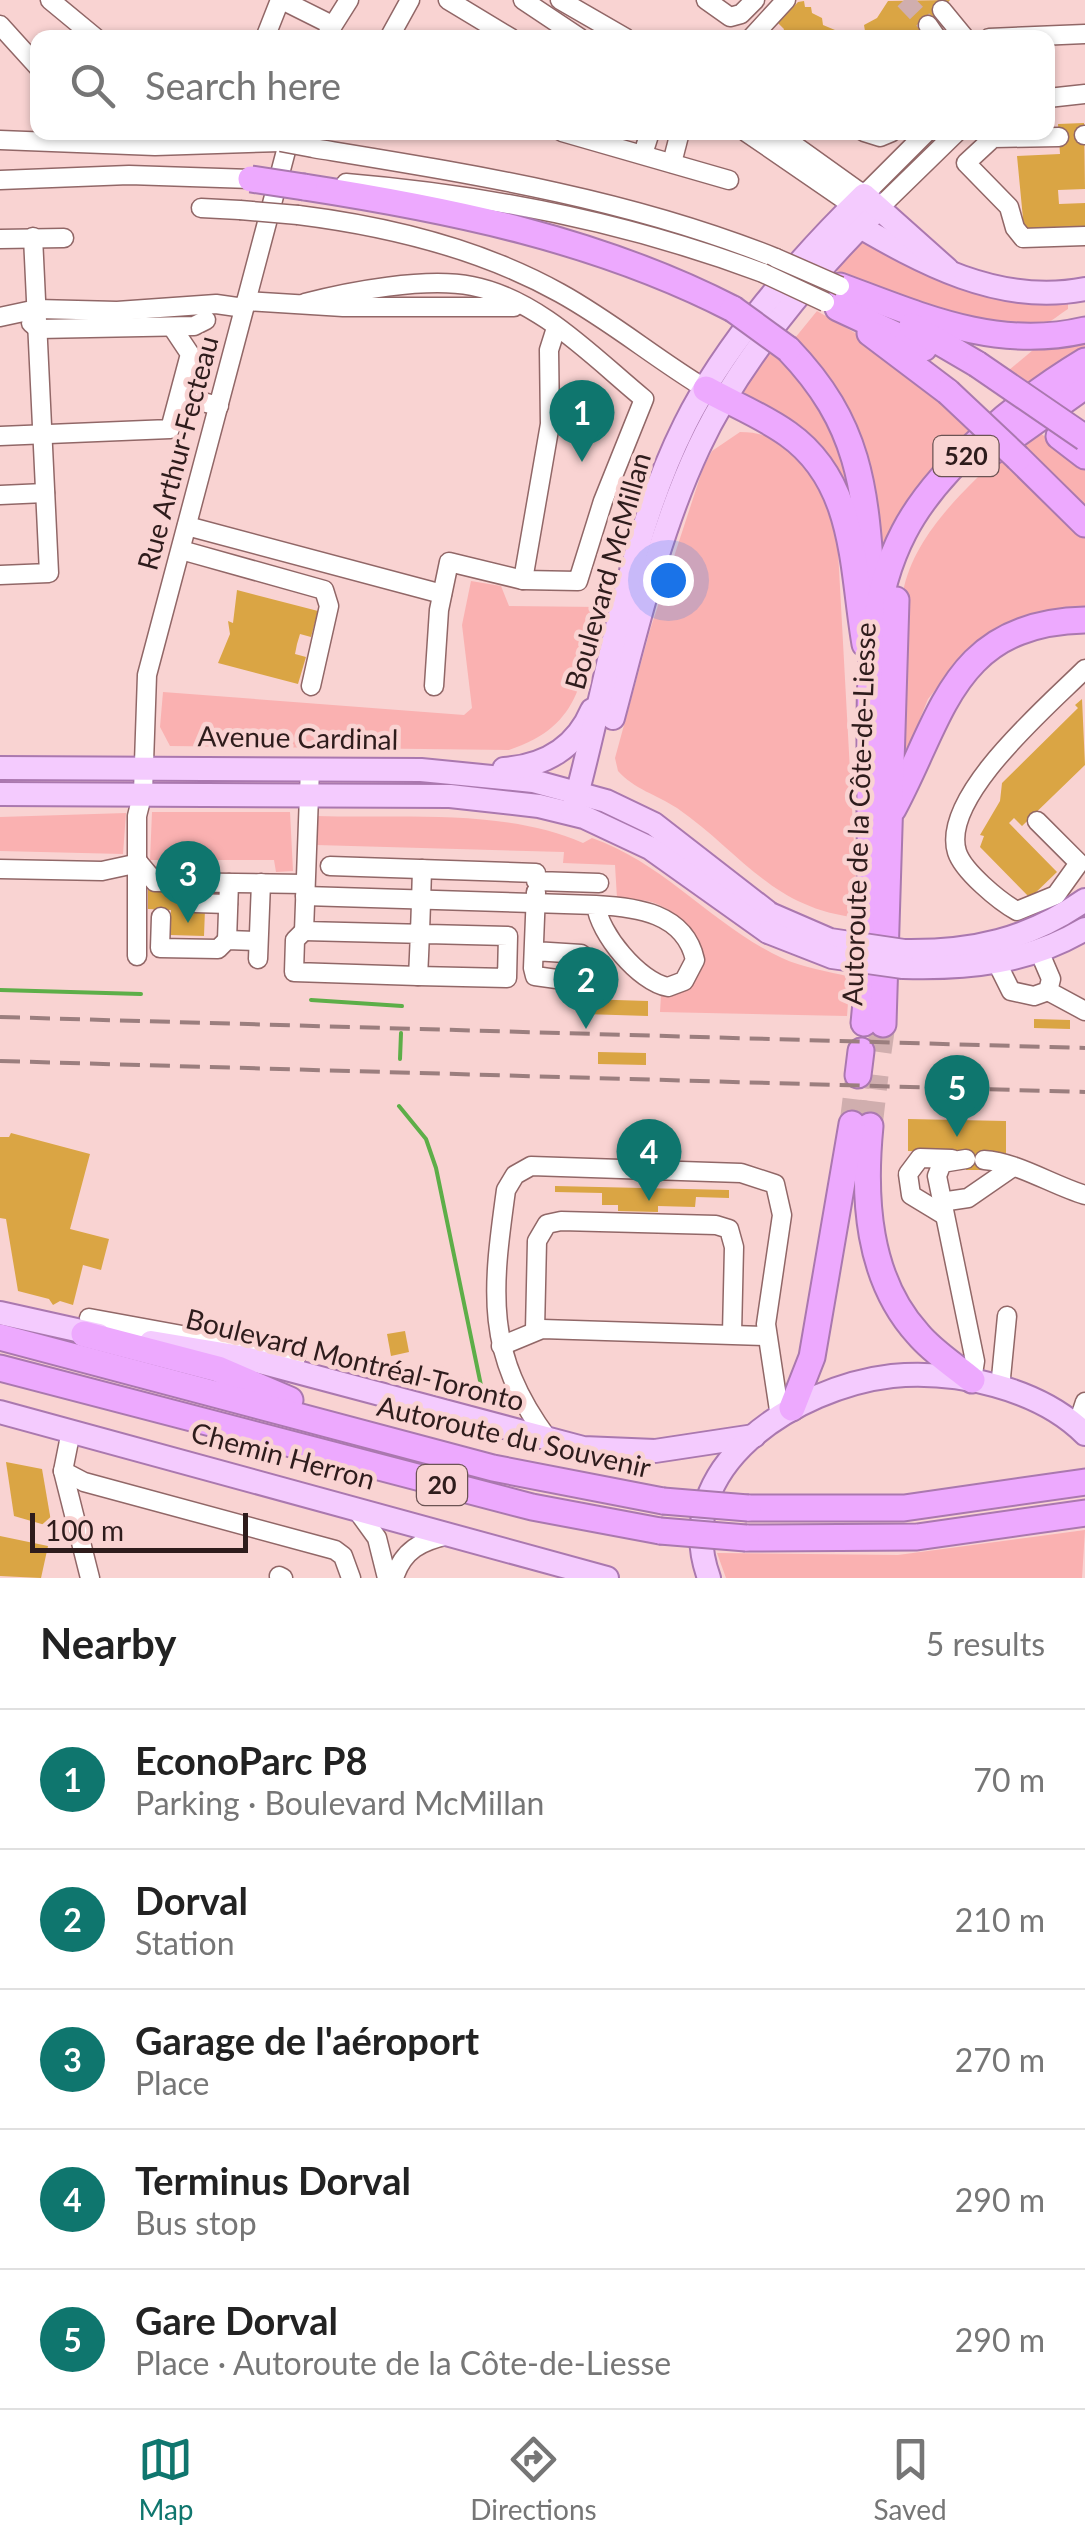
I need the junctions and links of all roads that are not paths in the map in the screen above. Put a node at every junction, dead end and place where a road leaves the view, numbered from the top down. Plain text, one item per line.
1 (50, 0) edge
2 (281, 0) edge
3 (295, 0) edge
4 (349, 0) edge
5 (410, 0) edge
6 (448, 0) edge
7 (523, 0) edge
8 (560, 0) edge
9 (706, 0) edge
10 (756, 0) edge
11 (786, 0) edge
12 (590, 8) edge
13 (942, 10) tunnel mouth
14 (313, 15) junction
15 (0, 25) edge
16 (86, 30) edge
17 (268, 30) edge
18 (327, 30) edge
19 (329, 30) edge
20 (393, 30) edge
21 (499, 30) edge
22 (568, 30) edge
23 (616, 30) edge
24 (763, 30) edge
25 (958, 30) edge
26 (1085, 34) edge
27 (1055, 35) edge
28 (30, 58) edge
29 (1085, 94) edge
30 (1055, 97) edge
31 (1055, 137) edge
32 (1059, 137) dead end
33 (0, 140) edge
34 (256, 140) edge
35 (266, 140) edge
36 (285, 140) edge
37 (294, 140) edge
38 (591, 140) edge
39 (647, 140) edge
40 (758, 140) edge
41 (784, 140) edge
42 (920, 140) edge
43 (946, 140) edge
44 (987, 140) edge
45 (260, 141) junction
46 (676, 148) edge
47 (643, 154) junction
48 (251, 179) joint
49 (0, 180) edge
50 (728, 180) dead end
51 (304, 183) junction
52 (201, 208) dead end
53 (861, 212) junction
54 (1085, 236) edge
55 (33, 237) junction
56 (0, 238) edge
57 (64, 238) dead end
58 (1085, 289) edge
59 (834, 299) junction
60 (305, 303) junction
61 (501, 304) junction
62 (243, 311) junction
63 (29, 313) junction
64 (0, 317) edge
65 (161, 319) junction
66 (556, 328) junction
67 (38, 329) junction
68 (1085, 330) edge
69 (1085, 361) edge
70 (972, 368) junction
71 (1085, 386) edge
72 (182, 388) junction
73 (716, 394) junction
74 (219, 406) junction
75 (42, 434) junction
76 (0, 436) edge
77 (1085, 438) edge
78 (1085, 456) edge
79 (45, 492) junction
80 (0, 495) edge
81 (1085, 524) edge
82 (187, 526) junction
83 (181, 550) junction
84 (0, 575) edge
85 (523, 580) junction
86 (442, 594) junction
87 (1085, 620) edge
88 (875, 625) junction
89 (612, 655) junction
90 (1085, 669) edge
91 (871, 674) junction
92 (311, 686) dead end
93 (434, 686) dead end
94 (144, 766) junction
95 (0, 768) edge
96 (310, 768) junction
97 (468, 772) junction
98 (143, 792) junction
99 (309, 793) junction
100 (0, 794) edge
101 (581, 805) junction
102 (891, 813) junction
103 (1037, 821) dead end
104 (139, 863) junction
105 (330, 866) dead end
106 (0, 868) edge
107 (422, 869) junction
108 (536, 881) junction
109 (229, 883) junction
110 (260, 884) junction
111 (598, 884) dead end
112 (305, 890) junction
113 (422, 900) junction
114 (1085, 900) edge
115 (194, 903) dead end
116 (228, 904) junction
117 (536, 904) junction
118 (596, 905) junction
119 (161, 917) dead end
120 (1085, 929) edge
121 (304, 930) junction
122 (420, 934) junction
123 (227, 940) junction
124 (1039, 951) junction
125 (534, 952) dead end
126 (137, 956) dead end
127 (903, 959) junction
128 (997, 962) junction
129 (418, 976) junction
130 (1048, 991) junction
131 (1085, 1010) edge
132 (968, 1160) junction
133 (1013, 1167) junction
134 (1085, 1195) edge
135 (943, 1209) junction
136 (0, 1313) edge
137 (1007, 1316) dead end
138 (87, 1326) junction
139 (535, 1330) junction
140 (732, 1334) junction
141 (766, 1336) junction
142 (0, 1337) edge
143 (501, 1346) junction
144 (0, 1368) edge
145 (972, 1380) junction
146 (1000, 1388) junction
147 (1085, 1402) edge
148 (0, 1412) edge
149 (786, 1412) junction
150 (1082, 1428) edge
151 (71, 1431) junction
152 (754, 1436) junction
153 (377, 1437) junction
154 (548, 1440) junction
155 (63, 1471) junction
156 (1079, 1483) edge
157 (352, 1505) junction
158 (1083, 1514) edge
159 (454, 1534) junction
160 (90, 1578) edge
161 (350, 1578) edge
162 (390, 1578) edge
163 (607, 1578) edge
164 (709, 1578) edge

1 - 16 street
2 - 14 street
2 - 17 street
3 - 14 street
4 - 19 street
5 - 20 street
6 - 21 street
7 - 22 street
8 - 12 street
9 - 10 street
11 - 24 street
12 - 23 street
13 - 25 street
14 - 18 street
15 - 28 street
26 - 27 street
29 - 30 street
31 - 32 street
33 - 45 street
34 - 45 street
35 - 45 street
36 - 62 street, Rue Arthur-Fecteau
37 - 59 street, bridge
38 - 47 street
39 - 47 street
40 - 53 street
41 - 53 street
42 - 53 street, Boulevard McMillan
43 - 53 street, Boulevard McMillan
44 - 54 street
46 - 47 street
46 - 50 street
48 - 49 street
48 - 51 highway, bridge
51 - 59 street, bridge
51 - 88 highway, bridge
52 - 73 street, bridge
53 - 58 main road
53 - 73 main road, Boulevard McMillan
55 - 56 street
55 - 57 street
55 - 63 street
59 - 68 highway
59 - 70 highway
59 - 81 highway, bridge
60 - 61 street
60 - 61 street
60 - 62 street
61 - 66 street
62 - 65 street
62 - 65 street
62 - 74 street, Rue Arthur-Fecteau
63 - 64 street
63 - 65 street
63 - 67 street
65 - 67 street
65 - 72 street
66 - 85 street
66 - 85 street
67 - 75 street
69 - 88 highway, Autoroute de la Côte-de-Liesse / 520
70 - 77 highway, bridge
70 - 78 highway
71 - 102 highway, Autoroute de la Côte-de-Liesse / 520
72 - 74 street
72 - 75 street
73 - 89 main road, Boulevard McMillan
73 - 91 highway
73 - 101 main road, Boulevard McMillan
74 - 82 street, Rue Arthur-Fecteau
75 - 76 street
75 - 79 street
79 - 80 street
79 - 84 street
82 - 83 street, Rue Arthur-Fecteau
82 - 86 street
83 - 92 street
83 - 94 street, Rue Arthur-Fecteau
85 - 86 street
86 - 93 street
87 - 102 highway
88 - 91 highway, Autoroute de la Côte-de-Liesse / 520
89 - 97 main road
89 - 101 main road, Boulevard McMillan
90 - 103 street
91 - 102 highway, Autoroute de la Côte-de-Liesse / 520
94 - 95 main road, Avenue Cardinal
94 - 96 main road, Avenue Cardinal
94 - 98 street, Rue Arthur-Fecteau
96 - 97 main road, Avenue Cardinal
96 - 99 street
97 - 101 main road, Avenue Cardinal
98 - 99 main road, Avenue Cardinal
98 - 100 main road, Avenue Cardinal
98 - 104 street, Rue Arthur-Fecteau
99 - 101 main road, Avenue Cardinal
99 - 112 street
101 - 127 main road, bridge
104 - 106 street
104 - 109 street
104 - 126 street, Rue Arthur-Fecteau
105 - 107 street
107 - 108 street
107 - 113 street
108 - 111 street
108 - 117 street
109 - 110 street
109 - 116 street
110 - 112 street
110 - 123 street
112 - 113 street
112 - 121 street
113 - 117 street
113 - 122 street
114 - 127 main road
115 - 116 street
116 - 123 street
117 - 118 street
117 - 125 street
118 - 118 street
119 - 123 street
120 - 124 main road
121 - 122 street
121 - 129 street
122 - 129 street
122 - 129 street
124 - 128 main road
124 - 130 street
127 - 128 main road
128 - 130 street
130 - 131 street
132 - 133 street
132 - 135 street
132 - 135 street
133 - 134 street
133 - 135 street
135 - 145 street
136 - 138 main road, Boulevard Montréal-Toronto
137 - 146 street
138 - 153 highway
138 - 154 main road, Boulevard Montréal-Toronto
139 - 140 street
139 - 140 street
139 - 143 street
140 - 141 street
141 - 143 street
141 - 149 street
142 - 153 highway, Autoroute du Souvenir / 20
143 - 154 street
144 - 158 highway, 20, bridge
145 - 146 main road
145 - 149 main road
145 - 149 highway
146 - 150 main road
147 - 150 street
148 - 151 main road, Chemin Herron
149 - 152 main road
151 - 155 street
151 - 157 main road, Chemin Herron
152 - 154 main road, Boulevard Montréal-Toronto
152 - 164 main road
153 - 156 highway, Autoroute du Souvenir / 20, bridge
155 - 160 street
155 - 161 street
157 - 159 main road, Chemin Herron
157 - 162 street
159 - 162 street
159 - 163 main road, Chemin Herron

